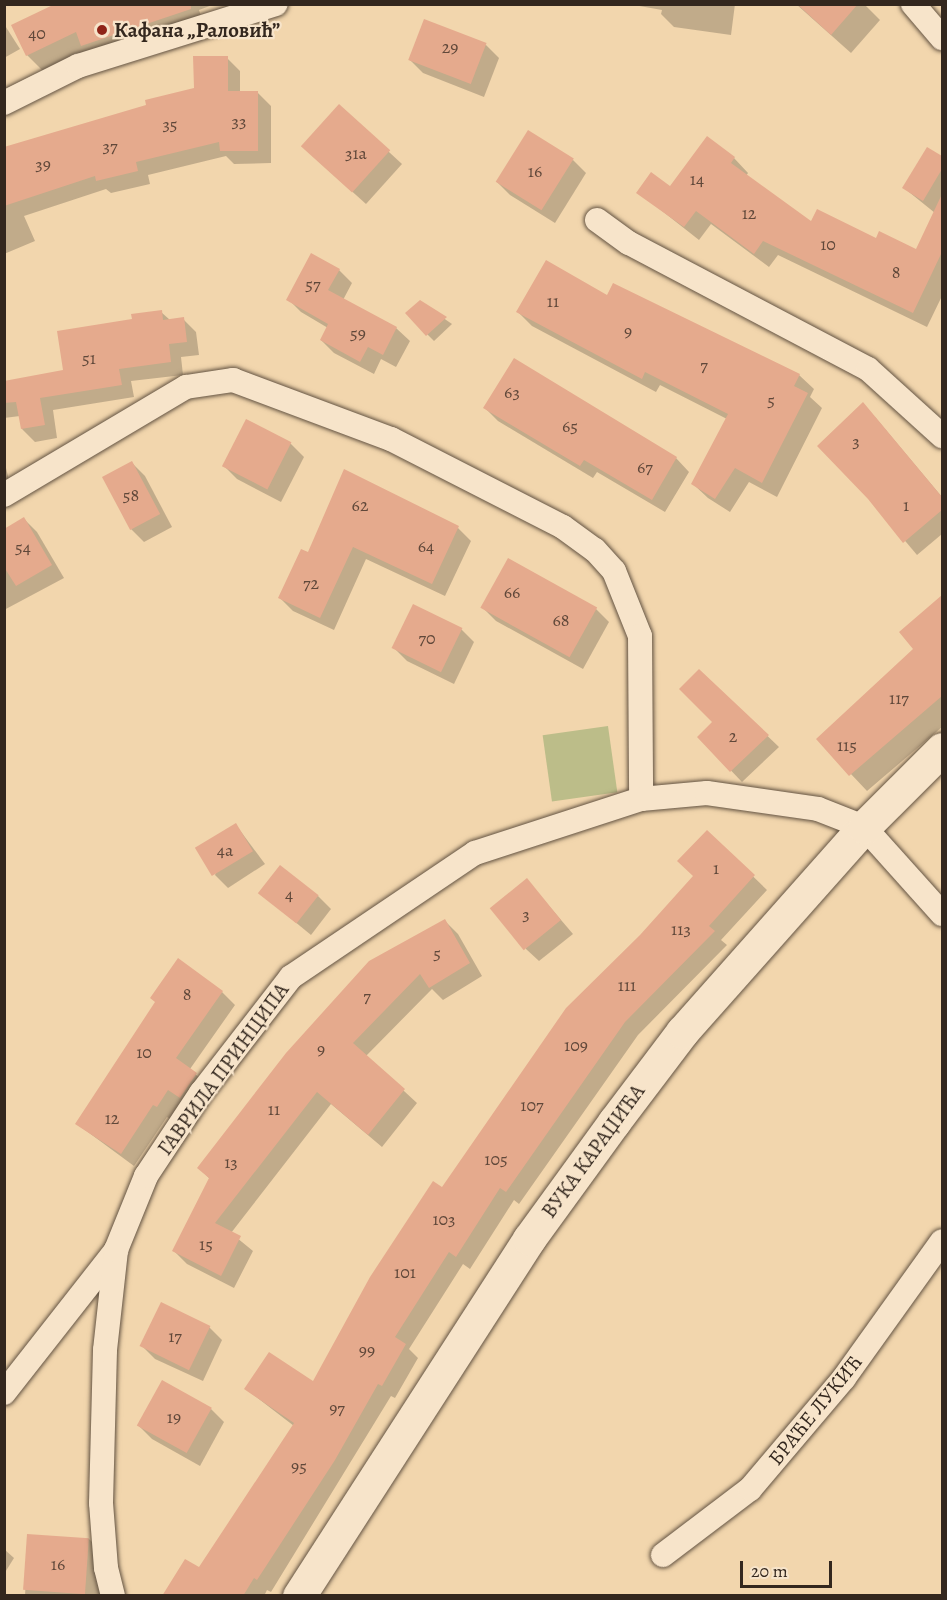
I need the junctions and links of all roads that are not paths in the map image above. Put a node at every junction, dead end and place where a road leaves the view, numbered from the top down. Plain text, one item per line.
1 (276, 4) edge
2 (913, 4) edge
3 (233, 10) edge
4 (942, 38) edge
5 (4, 104) edge
6 (597, 220) dead end
7 (942, 436) edge
8 (4, 495) edge
9 (942, 749) edge
10 (641, 799) junction
11 (864, 827) junction
12 (942, 914) edge
13 (942, 1241) edge
14 (116, 1250) junction
15 (4, 1392) edge
16 (663, 1555) dead end
17 (113, 1596) edge
18 (298, 1596) edge

1 - 3 street
2 - 4 street
3 - 5 street
6 - 7 street
8 - 10 street
9 - 11 street, ВУКА КАРАЏИЋА
10 - 11 street, ГАВРИЛА ПРИНЦИПА
10 - 14 street, ГАВРИЛА ПРИНЦИПА
11 - 12 street
11 - 18 street, ВУКА КАРАЏИЋА
13 - 16 street, БРАЋЕ ЛУКИЋ
14 - 15 street
14 - 17 street, ГАВРИЛА ПРИНЦИПА

